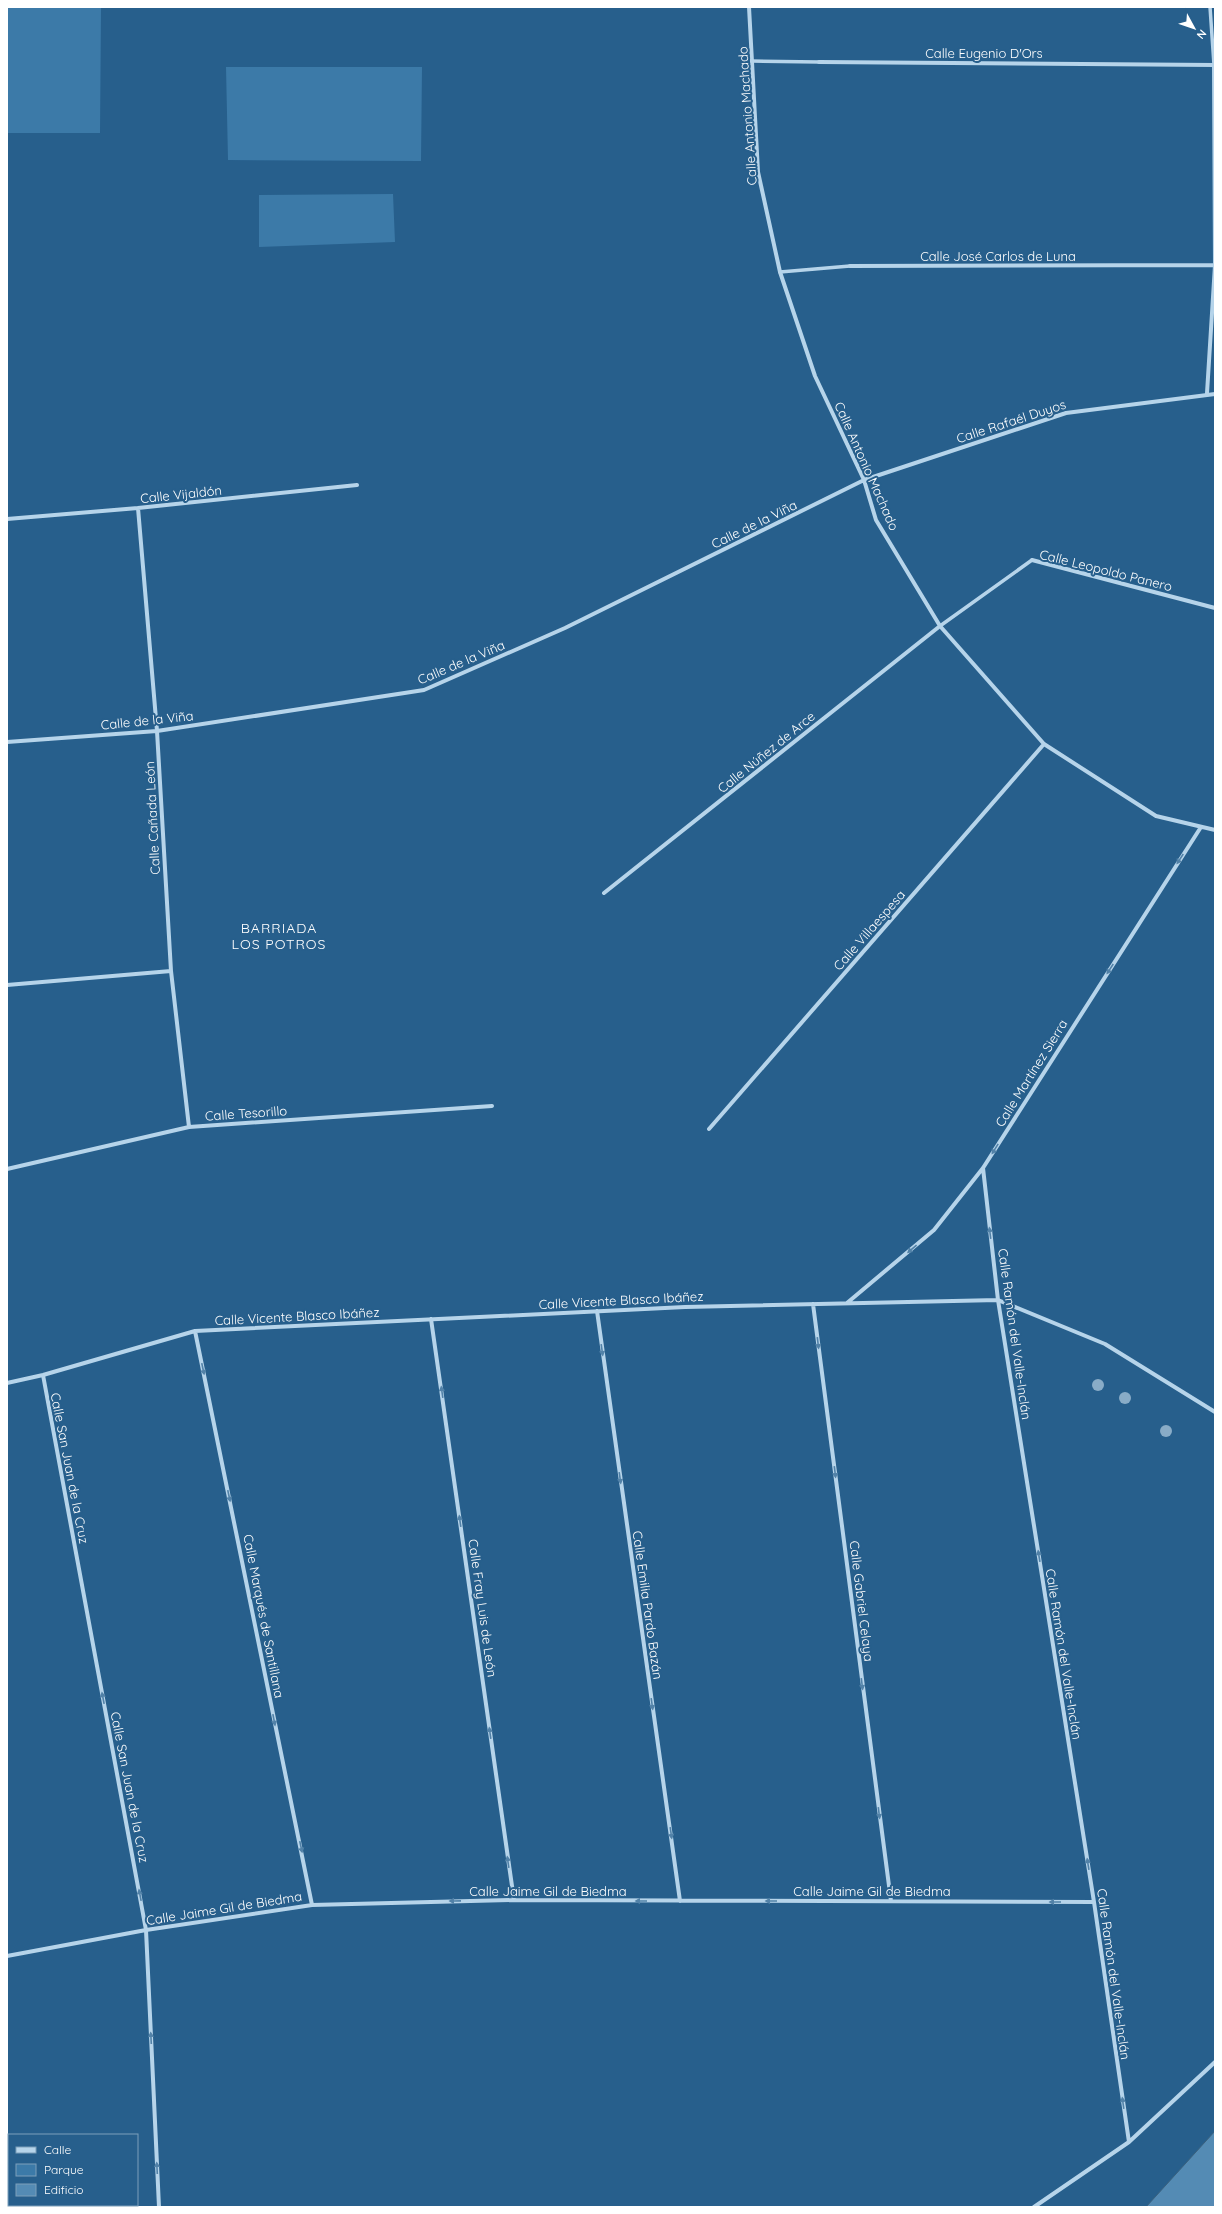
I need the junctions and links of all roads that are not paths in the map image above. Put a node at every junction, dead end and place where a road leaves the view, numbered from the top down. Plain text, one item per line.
1 (749, 7) edge
2 (1210, 7) edge
3 (752, 61) junction
4 (819, 62) joint
5 (1215, 65) edge
6 (1215, 265) edge
7 (850, 266) joint
8 (780, 272) junction
9 (1207, 393) junction
10 (1215, 394) edge
11 (864, 480) junction
12 (357, 485) dead end
13 (138, 508) junction
14 (7, 519) edge
15 (1032, 560) joint
16 (1215, 608) edge
17 (940, 626) junction
18 (157, 732) junction
19 (7, 742) edge
20 (1044, 744) junction
21 (1201, 827) junction
22 (1215, 830) edge
23 (604, 893) dead end
24 (171, 971) junction
25 (7, 985) edge
26 (492, 1106) dead end
27 (189, 1127) junction
28 (709, 1129) dead end
29 (983, 1168) junction
30 (7, 1169) edge
31 (998, 1300) junction
32 (847, 1303) junction
33 (813, 1304) junction
34 (597, 1311) junction
35 (431, 1319) junction
36 (195, 1331) junction
37 (43, 1375) junction
38 (7, 1383) edge
39 (1215, 1412) edge
40 (514, 1900) junction
41 (680, 1901) junction
42 (891, 1901) junction
43 (1094, 1902) junction
44 (312, 1905) junction
45 (146, 1930) junction
46 (7, 1956) edge
47 (1215, 2062) edge
48 (1129, 2142) junction
49 (159, 2207) edge
50 (1034, 2207) edge

1 - 3 street, Calle Antonio Machado
2 - 5 street
3 - 4 street, Calle Eugenio D'Ors
3 - 8 street, Calle Antonio Machado
4 - 5 street, Calle Eugenio D'Ors
5 - 6 street
6 - 7 street, Calle José Carlos de Luna
6 - 9 street
7 - 8 street, Calle José Carlos de Luna
8 - 11 street, Calle Antonio Machado
9 - 10 street, Calle Rafaél Duyos
9 - 11 street, Calle Rafaél Duyos
11 - 17 street, Calle Antonio Machado
11 - 18 street, Calle de la Viña
12 - 13 street, Calle Vijaldón
13 - 14 street, Calle Vijaldón
13 - 18 street, Calle Cañada León
15 - 16 street, Calle Leopoldo Panero
15 - 17 street, Calle Leopoldo Panero
17 - 20 street, Calle Antonio Machado
17 - 23 street, Calle Núñez de Arce
18 - 19 street, Calle de la Viña
18 - 24 street, Calle Cañada León
20 - 21 street, Calle Antonio Machado
20 - 28 street, Calle Villaespesa
21 - 22 street, Calle Antonio Machado
21 -> 29 street, Calle Martínez Sierra
24 - 25 street
24 - 27 street, Calle Cañada León
26 - 27 street, Calle Tesorillo
27 - 30 street, Calle Tesorillo
31 -> 29 street, Calle Ramón del Valle-Inclán
29 -> 32 street, Calle Martínez Sierra
31 - 32 street, Calle Vicente Blasco Ibáñez
31 - 39 street, Calle Vicente Blasco Ibáñez
43 -> 31 street, Calle Ramón del Valle-Inclán
32 - 33 street, Calle Vicente Blasco Ibáñez
33 - 34 street, Calle Vicente Blasco Ibáñez
33 -> 42 street, Calle Gabriel Celaya
34 - 35 street, Calle Vicente Blasco Ibáñez
34 -> 41 street, Calle Emilia Pardo Bazán
35 - 36 street, Calle Vicente Blasco Ibáñez
40 -> 35 street, Calle Fray Luis de León
36 - 37 street, Calle Vicente Blasco Ibáñez
36 -> 44 street, Calle Marqués de Santillana
37 - 38 street, Calle Vicente Blasco Ibáñez
45 -> 37 street, Calle San Juan de la Cruz
41 -> 40 street, Calle Jaime Gil de Biedma
40 -> 44 street, Calle Jaime Gil de Biedma
42 -> 41 street, Calle Jaime Gil de Biedma
43 -> 42 street, Calle Jaime Gil de Biedma
48 -> 43 street, Calle Ramón del Valle-Inclán
44 - 45 street, Calle Jaime Gil de Biedma
45 - 46 street, Calle Jaime Gil de Biedma
49 -> 45 street, Calle San Juan de la Cruz
47 - 48 street
48 - 50 street

